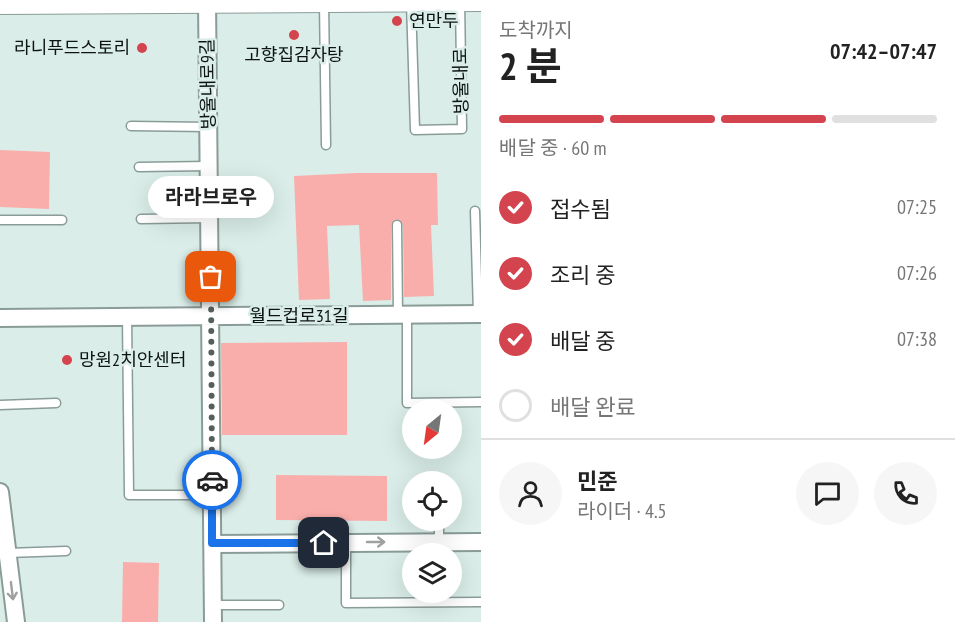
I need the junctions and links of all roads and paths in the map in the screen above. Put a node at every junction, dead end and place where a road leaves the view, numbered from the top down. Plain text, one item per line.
1 (128, 1) edge
2 (207, 1) edge
3 (299, 1) edge
4 (350, 1) edge
5 (449, 1) edge
6 (481, 1) edge
7 (324, 2) junction
8 (411, 2) junction
9 (0, 4) edge
10 (131, 126) dead end
11 (209, 127) junction
12 (326, 145) dead end
13 (209, 166) junction
14 (139, 167) dead end
15 (210, 201) junction
16 (260, 202) dead end
17 (475, 211) dead end
18 (141, 219) dead end
19 (210, 219) junction
20 (0, 220) edge
21 (62, 220) dead end
22 (397, 225) dead end
23 (479, 314) edge
24 (403, 315) junction
25 (212, 316) junction
26 (127, 317) junction
27 (0, 318) edge
28 (481, 402) edge
29 (56, 403) dead end
30 (0, 405) edge
31 (0, 492) edge
32 (212, 495) junction
33 (439, 531) edge
34 (439, 542) junction
35 (481, 542) edge
36 (212, 543) junction
37 (346, 543) junction
38 (66, 551) dead end
39 (7, 553) junction
40 (481, 602) edge
41 (213, 605) junction
42 (279, 605) dead end
43 (16, 622) edge
44 (213, 622) edge

1 - 2 street
1 - 9 street
2 - 3 street
2 - 11 street, 방울내로9길
3 - 7 street
4 - 7 street
4 - 8 street
5 - 6 street
5 - 8 street
5 - 8 lane, 방울내로
7 - 12 lane
10 - 11 lane
11 - 13 street, 방울내로9길
13 - 14 lane
13 - 15 street, 방울내로9길
15 - 16 lane
15 - 19 street, 방울내로9길
17 - 23 lane
18 - 19 lane
19 - 25 street, 방울내로9길
20 - 21 lane
22 - 24 lane
23 - 24 street, 월드컵로31길
24 - 25 street, 월드컵로31길
24 - 28 lane
25 - 26 street, 월드컵로31길
25 - 32 street, 방울내로9길
26 - 27 street, 월드컵로31길
26 - 32 lane
29 - 30 lane
31 - 39 street
32 - 36 street, 방울내로9길
33 - 34 lane
34 - 35 street
37 -> 34 street
36 - 37 street
36 - 41 street, 방울내로9길
37 - 40 lane
38 - 39 lane
39 -> 43 street
41 - 42 lane
41 - 44 street, 방울내로9길

